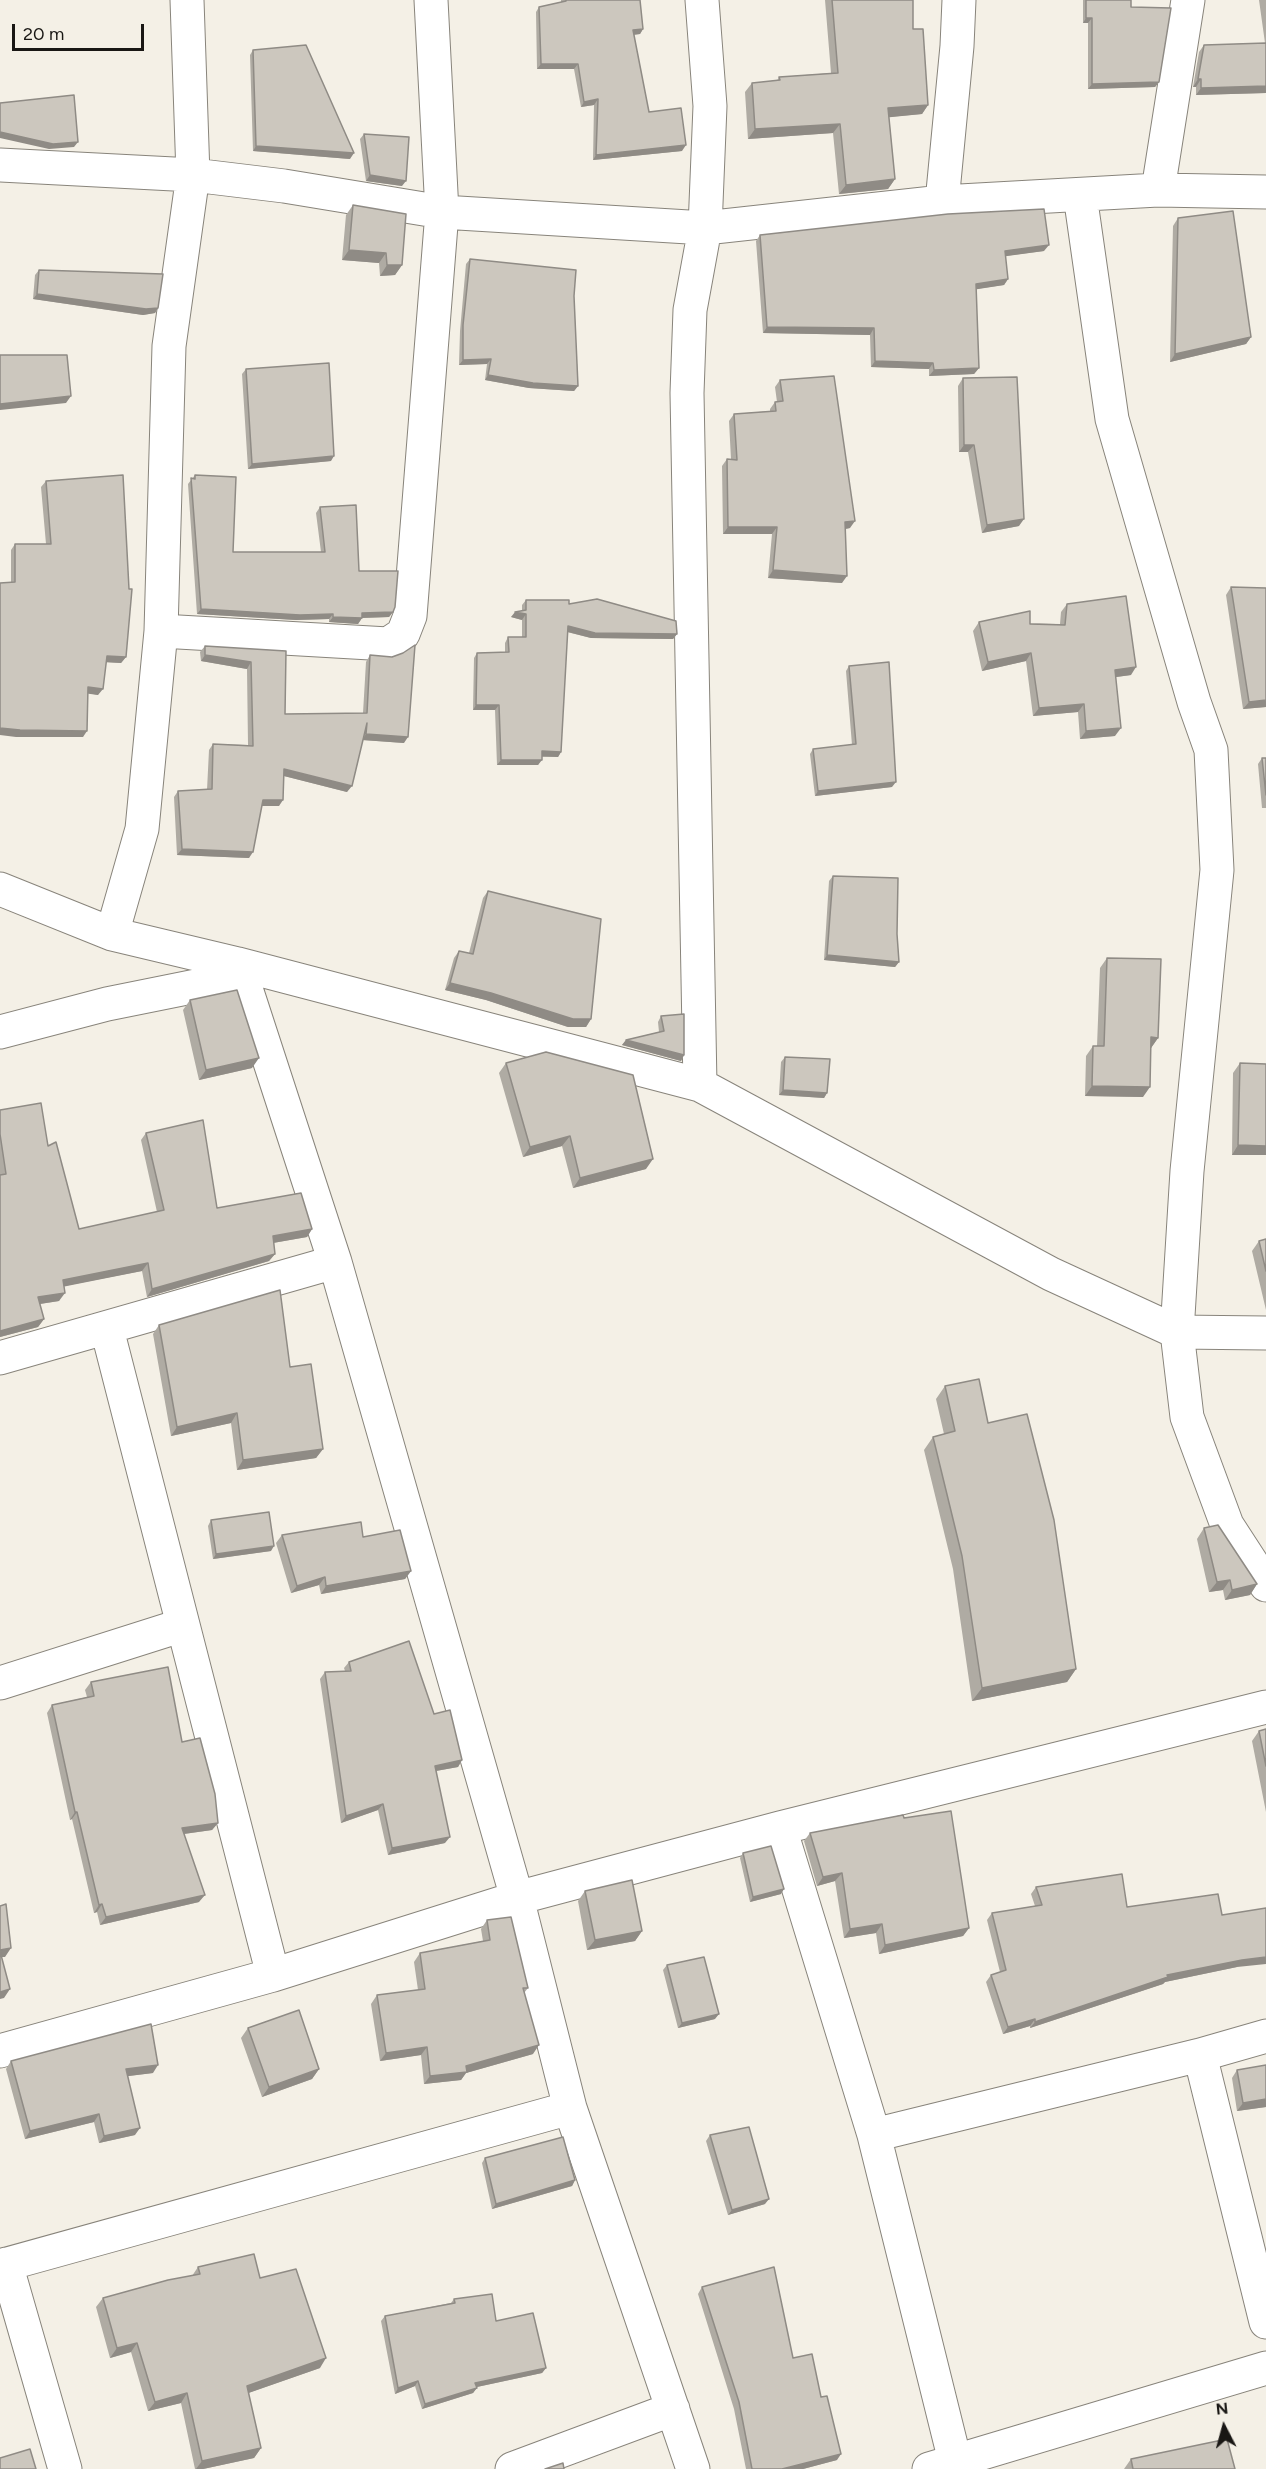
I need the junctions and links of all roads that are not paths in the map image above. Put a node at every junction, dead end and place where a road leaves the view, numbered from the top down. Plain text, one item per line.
1 (187, 0) edge
2 (431, 0) edge
3 (702, 0) edge
4 (959, 0) edge
5 (1188, 0) edge
6 (0, 165) edge
7 (193, 175) junction
8 (1158, 190) junction
9 (1266, 192) edge
10 (1080, 195) junction
11 (942, 202) junction
12 (442, 212) junction
13 (705, 228) junction
14 (161, 631) junction
15 (0, 889) edge
16 (112, 934) junction
17 (240, 970) junction
18 (0, 1032) edge
19 (700, 1085) junction
20 (335, 1262) junction
21 (107, 1329) junction
22 (1177, 1332) junction
23 (1266, 1333) edge
24 (0, 1358) edge
25 (1266, 1586) edge
26 (183, 1625) junction
27 (0, 1683) edge
28 (1266, 1707) edge
29 (780, 1828) junction
30 (517, 1898) junction
31 (273, 1975) junction
32 (1266, 2036) edge
33 (0, 2051) edge
34 (1200, 2055) junction
35 (570, 2108) junction
36 (874, 2135) junction
37 (3, 2265) edge
38 (1266, 2322) edge
39 (1266, 2368) edge
40 (673, 2409) junction
41 (942, 2465) edge
42 (65, 2469) edge
43 (512, 2469) edge
44 (693, 2469) edge

1 - 7 street
2 - 12 street
3 - 13 street
4 - 11 street
5 - 8 street
6 - 7 street
7 - 12 street
7 - 14 street
8 - 9 street
8 - 10 street
10 - 11 street
10 - 22 street
11 - 13 street
12 - 13 street
12 - 14 street
13 - 19 street
14 - 16 street
15 - 16 street
16 - 17 street
17 - 18 street
17 - 19 street
17 - 20 street
19 - 22 street
20 - 21 street
20 - 30 street
21 - 24 street
21 - 26 street
22 - 23 street
22 - 25 street
26 - 27 street
26 - 31 street
28 - 29 street
29 - 30 street
29 - 36 street
30 - 31 street
30 - 35 street
31 - 33 street
32 - 34 street
34 - 36 street
34 - 38 street
35 - 37 street
35 - 40 street
36 - 41 street
37 - 42 street
39 - 41 street
40 - 43 street
40 - 44 street

